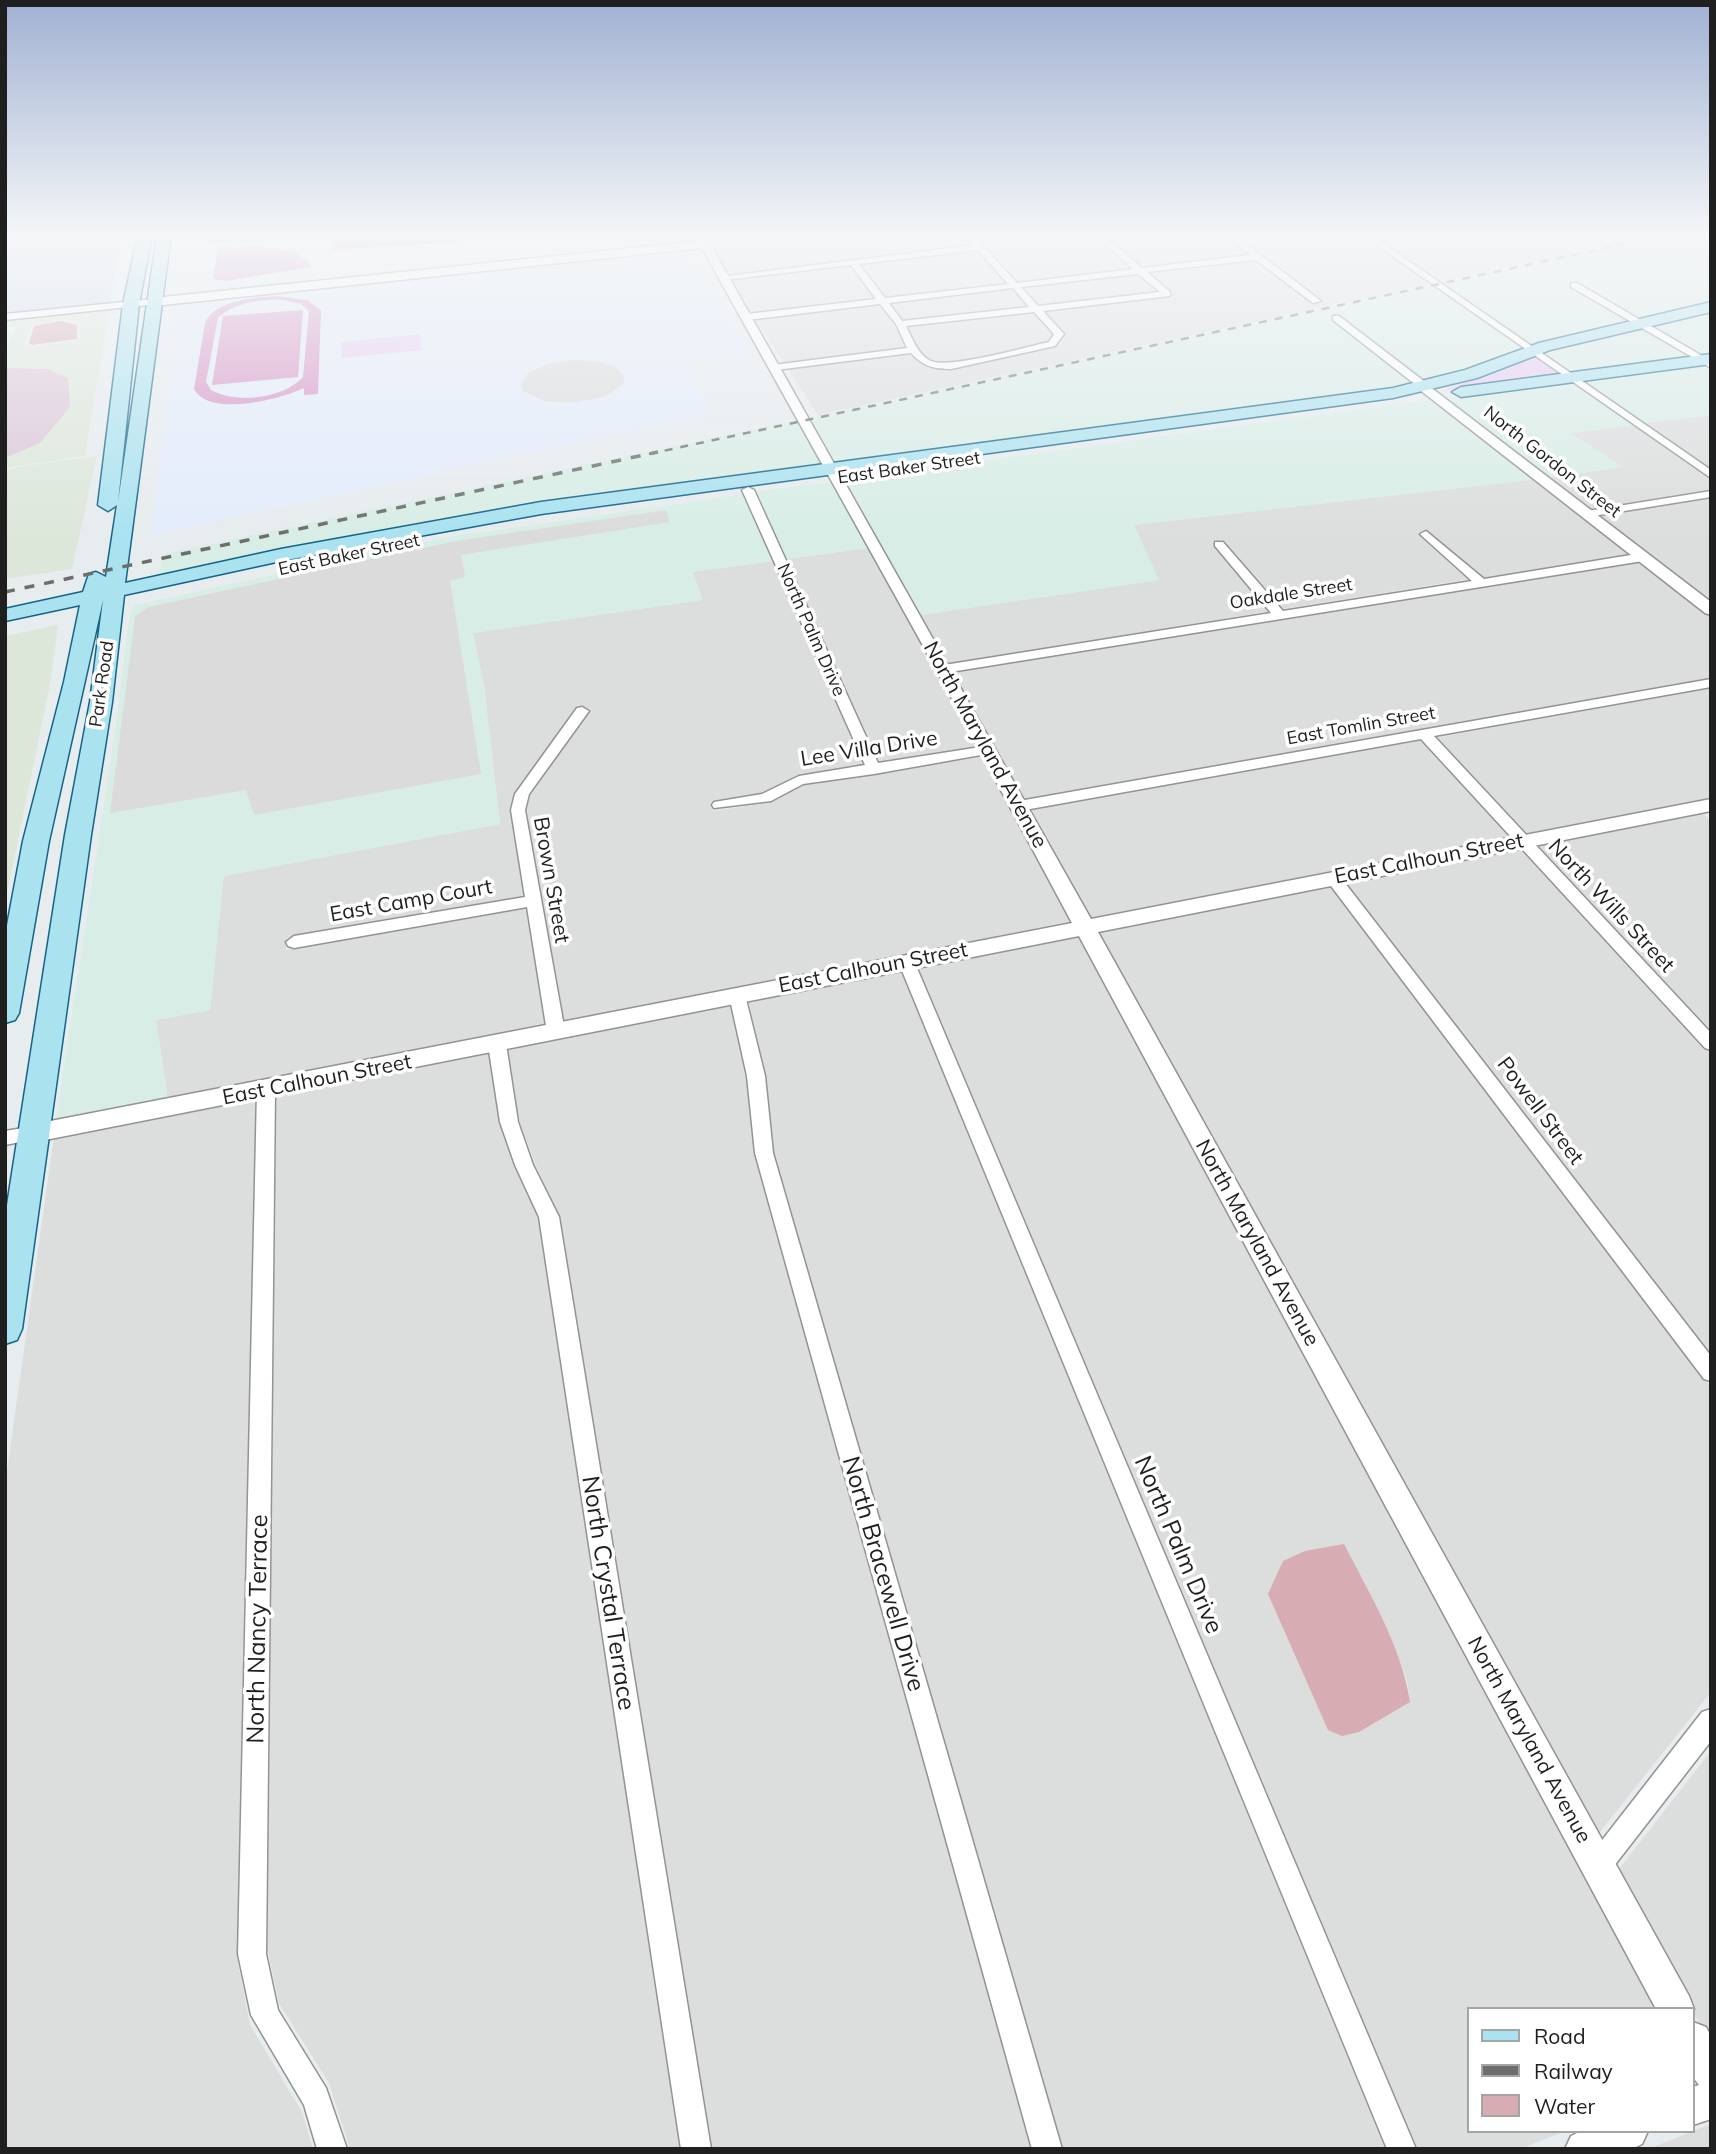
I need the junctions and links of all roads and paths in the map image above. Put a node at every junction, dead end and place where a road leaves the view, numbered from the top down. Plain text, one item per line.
1 (127, 336) edge
2 (142, 336) edge
3 (149, 336) edge
4 (758, 336) edge
5 (906, 336) edge
6 (1058, 336) edge
7 (1359, 336) edge
8 (1512, 336) edge
9 (1591, 336) edge
10 (1664, 336) edge
11 (913, 350) junction
12 (1533, 350) junction
13 (146, 361) junction
14 (1708, 361) edge
15 (776, 367) junction
16 (1571, 376) junction
17 (1431, 391) junction
18 (834, 473) junction
19 (1711, 475) edge
20 (748, 490) junction
21 (1711, 494) edge
22 (1587, 514) junction
23 (1426, 534) dead end
24 (1219, 544) dead end
25 (1643, 557) junction
26 (1480, 582) junction
27 (104, 601) junction
28 (1711, 610) edge
29 (1279, 614) junction
30 (5, 615) edge
31 (5, 630) edge
32 (944, 669) junction
33 (1711, 683) edge
34 (582, 711) dead end
35 (1424, 734) junction
36 (988, 750) junction
37 (874, 770) junction
38 (719, 805) dead end
39 (1019, 806) junction
40 (1708, 808) edge
41 (1523, 841) junction
42 (1333, 878) junction
43 (534, 901) junction
44 (1083, 926) junction
45 (294, 942) dead end
46 (906, 961) junction
47 (737, 995) junction
48 (5, 1013) edge
49 (556, 1032) junction
50 (497, 1044) junction
51 (1711, 1044) edge
52 (266, 1090) junction
53 (20, 1135) edge
54 (5, 1329) edge
55 (1711, 1372) edge
56 (1711, 1721) edge
57 (1598, 1866) junction
58 (1675, 2007) edge
59 (1695, 2044) edge
60 (1711, 2072) edge
61 (1624, 2133) edge
62 (332, 2149) edge
63 (696, 2149) edge
64 (1047, 2149) edge
65 (1402, 2149) edge
66 (1584, 2149) edge

1 - 27 main road, Park Road
2 - 13 main road
3 - 13 main road, Park Road
4 - 15 street, North Maryland Avenue
5 - 11 street
6 - 11 street
7 - 17 street, North Gordon Street
8 - 12 street
9 - 12 main road
10 - 14 street
11 - 15 street
12 - 16 street
12 - 17 main road
13 - 27 main road, Park Road
14 - 16 main road, East Baker Street
15 - 18 street, North Maryland Avenue
16 - 17 main road, East Baker Street
16 - 19 street
17 - 18 main road, East Baker Street
17 - 22 street, North Gordon Street
18 - 20 main road, East Baker Street
18 - 27 main road, East Baker Street
18 - 32 street, North Maryland Avenue
20 - 27 main road, East Baker Street
20 - 37 street, North Palm Drive
21 - 22 street
22 - 25 street, North Gordon Street
23 - 26 street
24 - 29 street
25 - 26 street, Oakdale Street
25 - 28 street, North Gordon Street
26 - 29 street, Oakdale Street
27 - 30 main road
27 - 31 main road
27 - 48 main road, Park Road
27 - 53 main road, Park Road
29 - 32 street, Oakdale Street
32 - 36 street, North Maryland Avenue
33 - 35 street, East Tomlin Street
34 - 43 street, Brown Street
35 - 39 street, East Tomlin Street
35 - 41 street, North Wills Street
36 - 37 street, Lee Villa Drive
36 - 39 street, North Maryland Avenue
37 - 38 street, Lee Villa Drive
39 - 44 street, North Maryland Avenue
40 - 41 street, East Calhoun Street
41 - 42 street, East Calhoun Street
41 - 51 street, North Wills Street
42 - 44 street, East Calhoun Street
42 - 55 street, Powell Street
43 - 45 street, East Camp Court
43 - 49 street, Brown Street
44 - 46 street, East Calhoun Street
44 - 57 street, North Maryland Avenue
46 - 47 street, East Calhoun Street
46 - 65 street, North Palm Drive
47 - 49 street, East Calhoun Street
47 - 64 street, North Bracewell Drive
49 - 50 street, East Calhoun Street
50 - 52 street, East Calhoun Street
50 - 63 street, North Crystal Terrace
52 - 53 street, East Calhoun Street
52 - 62 street, North Nancy Terrace
53 - 54 main road, Park Road
56 - 57 street
57 - 58 street, North Maryland Avenue
59 - 60 street
61 - 66 street

